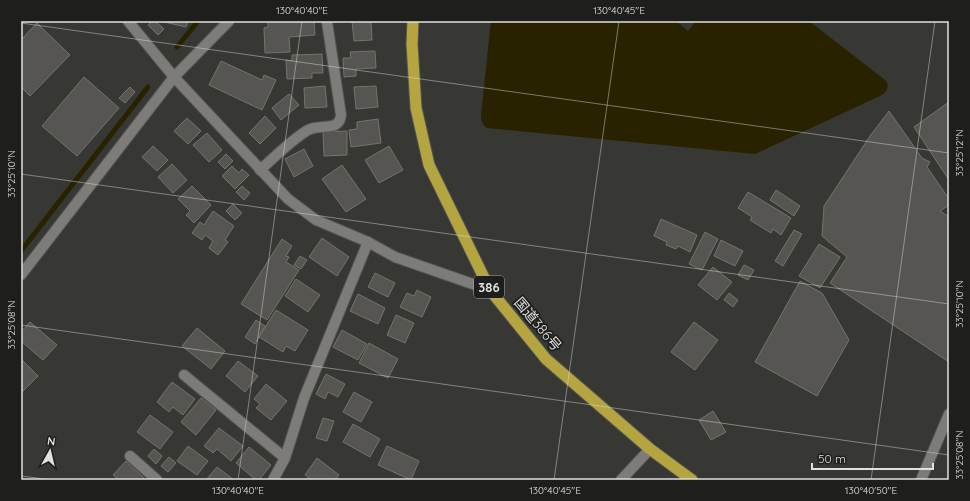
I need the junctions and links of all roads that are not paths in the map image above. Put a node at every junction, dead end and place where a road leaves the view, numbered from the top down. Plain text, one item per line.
1 (128, 21) edge
2 (229, 21) edge
3 (413, 21) edge
4 (327, 22) dead end
5 (174, 77) junction
6 (260, 170) junction
7 (368, 242) junction
8 (21, 276) edge
9 (490, 290) junction
10 (184, 375) dead end
11 (949, 414) edge
12 (650, 449) junction
13 (130, 456) dead end
14 (285, 458) junction
15 (156, 480) edge
16 (273, 480) edge
17 (621, 480) edge
18 (692, 480) edge
19 (921, 480) edge

1 - 5 street
2 - 5 street
3 - 9 highway, 国道386号 / 386
4 - 6 street
5 - 6 street
5 - 8 street
6 - 7 street
7 - 9 street
7 - 14 street
9 - 12 highway, 国道386号 / 386
10 - 14 street
11 - 19 street
12 - 17 street
12 - 18 highway, 国道386号 / 386
13 - 15 street
14 - 16 street

